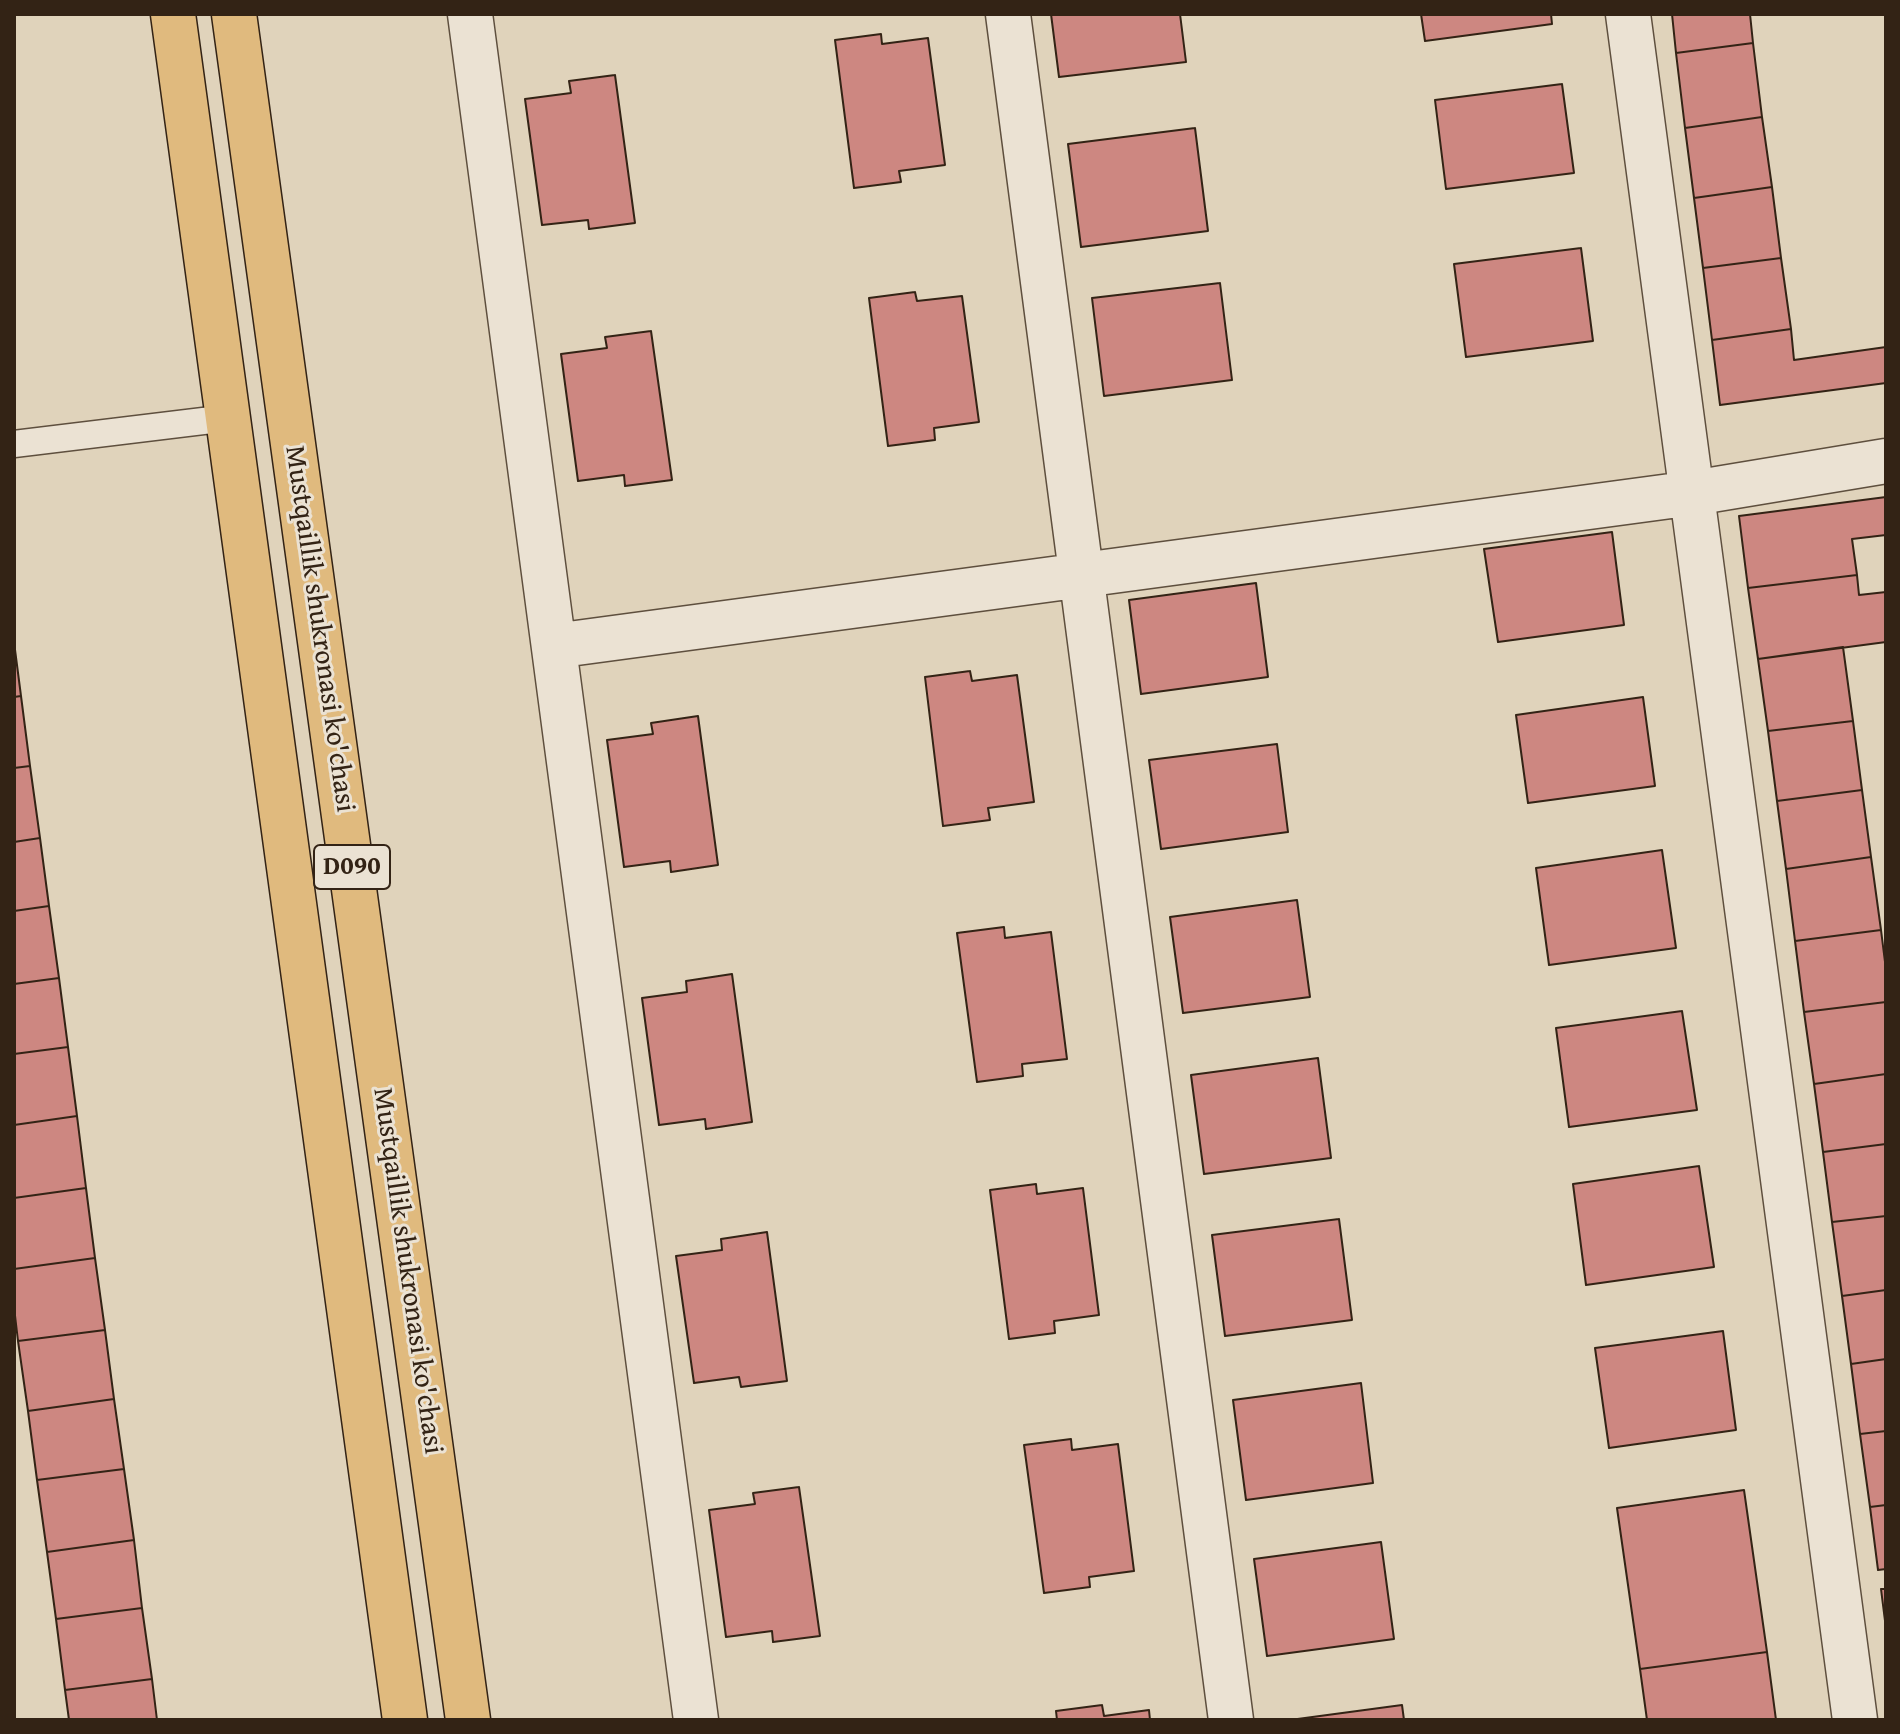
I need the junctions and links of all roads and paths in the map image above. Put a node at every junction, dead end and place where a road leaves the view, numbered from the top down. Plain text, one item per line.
1 (173, 14) edge
2 (234, 14) edge
3 (470, 14) edge
4 (1008, 14) edge
5 (1628, 14) edge
6 (228, 418) junction
7 (14, 444) edge
8 (1886, 461) edge
9 (1693, 493) junction
10 (1083, 575) junction
11 (554, 646) junction
12 (405, 1720) edge
13 (468, 1720) edge
14 (696, 1720) edge
15 (1231, 1720) edge
16 (1855, 1720) edge

1 - 6 main road, D090
2 - 13 main road, Mustqaillik shukronasi ko'chasi / D090
3 - 11 street
4 - 10 street
5 - 9 street
6 - 7 lane
6 - 12 main road, D090
8 - 9 street
9 - 10 street
9 - 16 street
10 - 11 street
10 - 15 street
11 - 14 street

